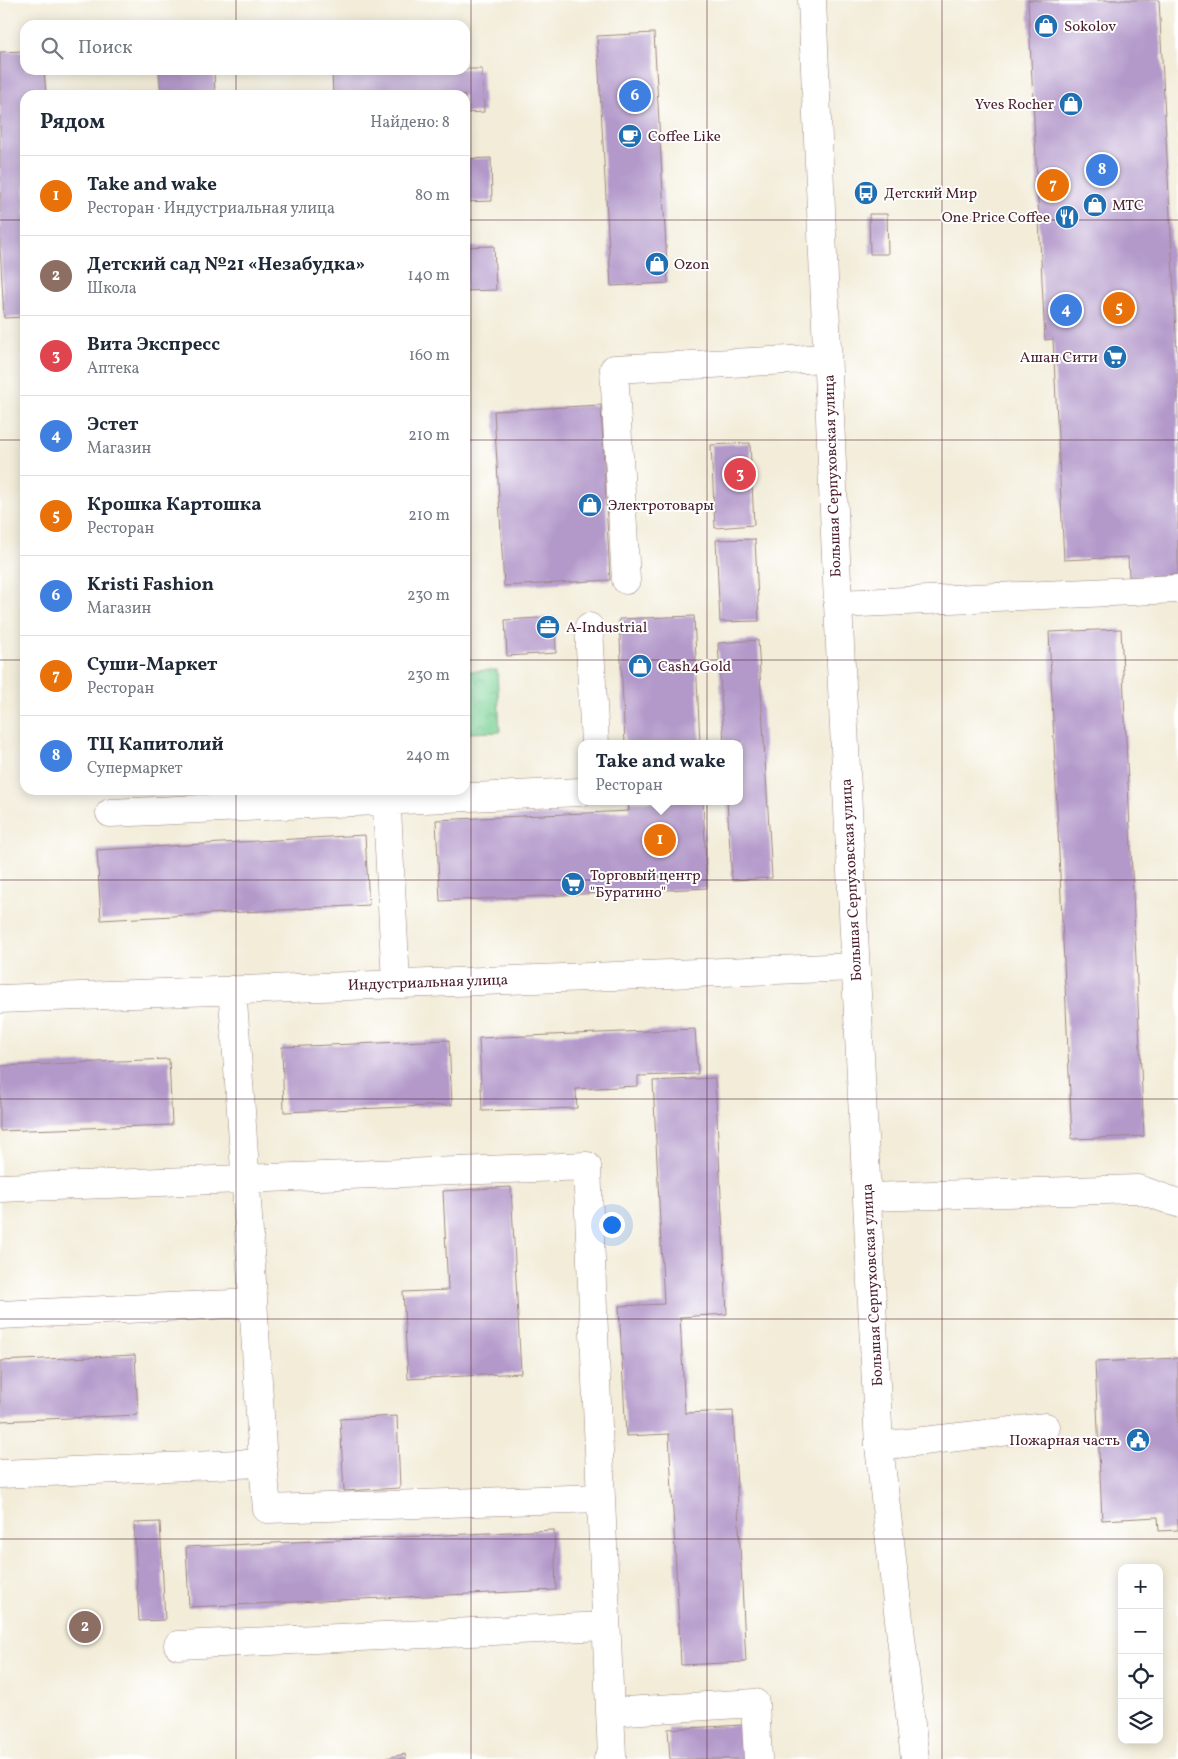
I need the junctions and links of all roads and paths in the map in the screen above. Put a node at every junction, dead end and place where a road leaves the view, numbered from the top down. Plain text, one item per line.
1 (812, 0) edge
2 (827, 358) junction
3 (626, 580) dead end
4 (1178, 589) edge
5 (838, 604) junction
6 (589, 627) dead end
7 (595, 740) edge
8 (578, 792) edge
9 (470, 794) edge
10 (386, 795) edge
11 (110, 813) dead end
12 (855, 967) junction
13 (396, 984) junction
14 (232, 990) junction
15 (0, 999) edge
16 (245, 1180) junction
17 (0, 1188) edge
18 (868, 1197) junction
19 (1178, 1203) edge
20 (253, 1303) junction
21 (0, 1315) edge
22 (1046, 1427) dead end
23 (880, 1446) junction
24 (263, 1463) junction
25 (0, 1474) edge
26 (601, 1498) junction
27 (606, 1626) junction
28 (178, 1645) dead end
29 (610, 1712) junction
30 (608, 1759) edge
31 (758, 1759) edge
32 (915, 1759) edge

1 - 2 main road, Большая Серпуховская улица
2 - 3 main road
2 - 5 main road, Большая Серпуховская улица
4 - 5 main road
5 - 12 main road, Большая Серпуховская улица
6 - 7 main road
8 - 9 main road
10 - 11 main road
10 - 13 main road
12 - 13 main road, Индустриальная улица
12 - 18 main road, Большая Серпуховская улица
13 - 14 main road, Индустриальная улица
14 - 15 main road, Индустриальная улица
14 - 16 main road
16 - 17 main road
16 - 20 main road
16 - 26 main road
18 - 19 main road
18 - 23 main road, Большая Серпуховская улица
20 - 21 main road
20 - 24 main road
22 - 23 main road
23 - 32 main road, Большая Серпуховская улица
24 - 25 main road
24 - 26 main road
26 - 27 main road
27 - 28 main road
27 - 29 main road
29 - 30 main road
29 - 31 main road

